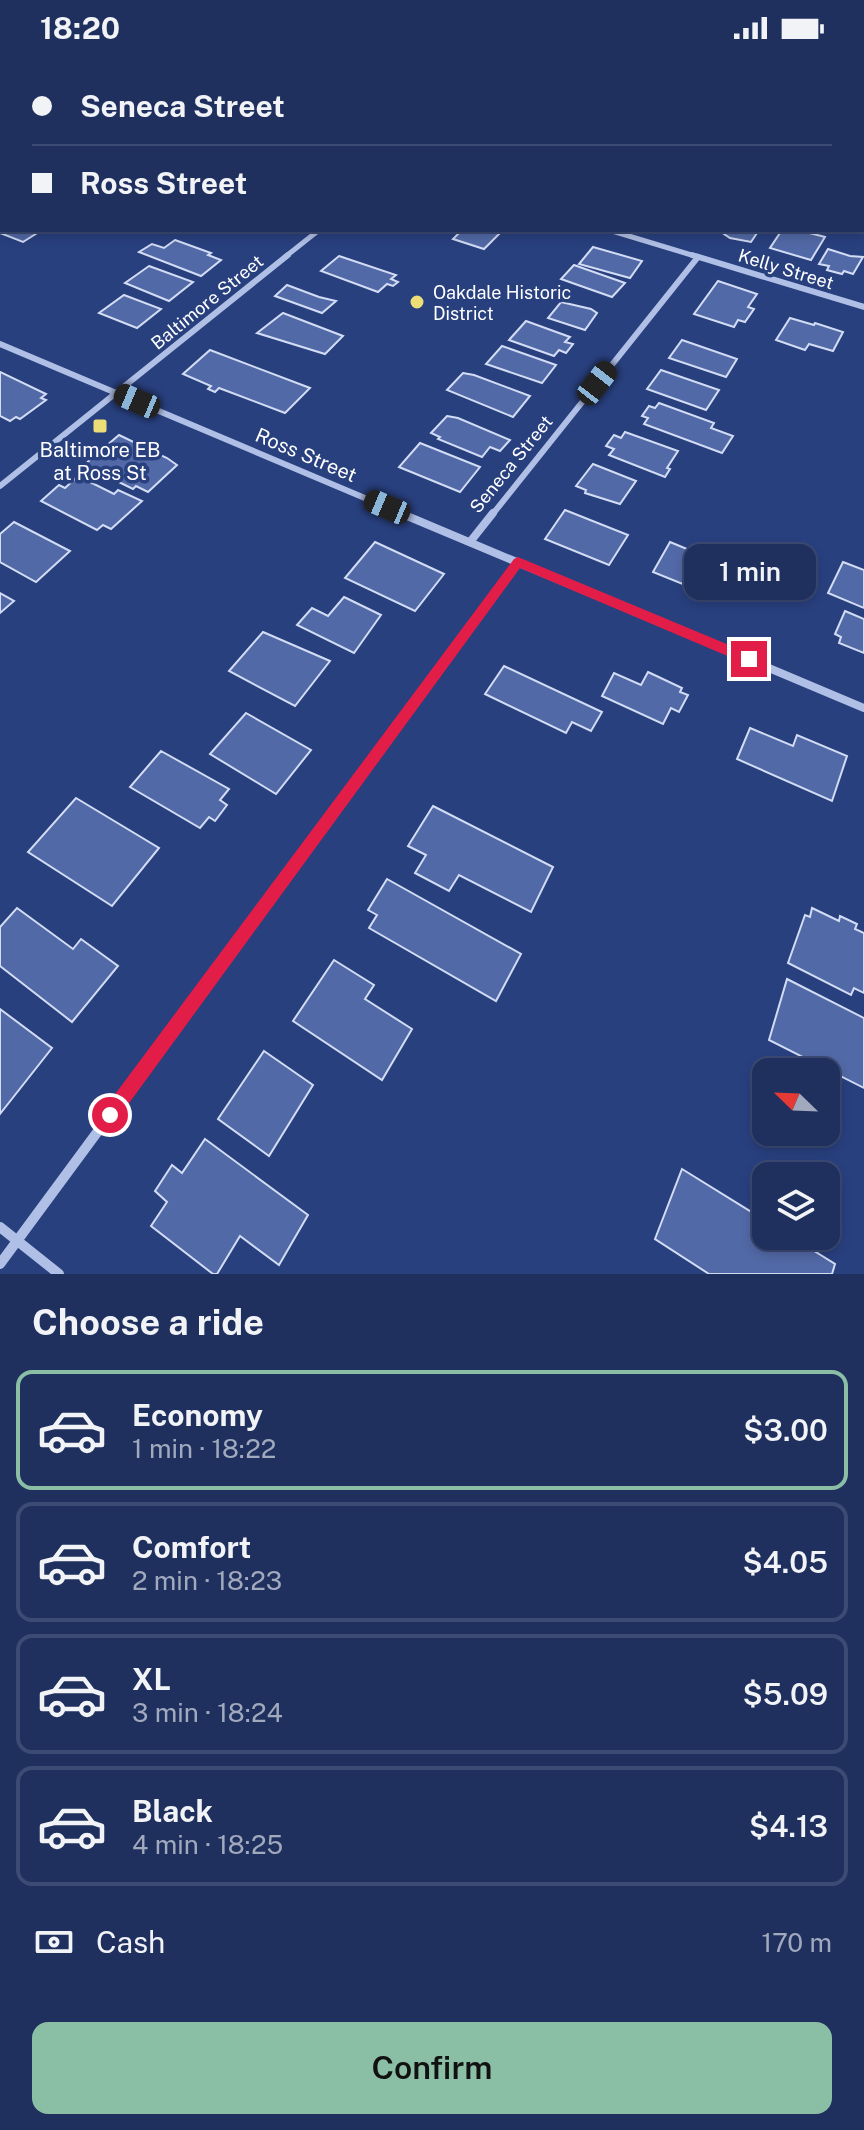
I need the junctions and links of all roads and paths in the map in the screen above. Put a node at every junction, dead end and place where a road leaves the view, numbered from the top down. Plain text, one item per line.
1 (317, 232) edge
2 (616, 232) edge
3 (636, 232) edge
4 (632, 237) junction
5 (698, 257) junction
6 (864, 307) edge
7 (0, 344) edge
8 (117, 392) junction
9 (0, 486) edge
10 (470, 542) junction
11 (518, 562) junction
12 (864, 708) edge
13 (0, 1227) edge
14 (17, 1241) junction
15 (0, 1264) edge
16 (59, 1274) edge

1 - 8 street, Baltimore Street
2 - 4 street, Kelly Street
3 - 4 street
4 - 5 street, Kelly Street
5 - 6 street, Kelly Street
5 - 10 street, Seneca Street
7 - 8 street, Ross Street
8 - 9 street, Baltimore Street
8 - 10 street, Ross Street
10 - 11 street, Ross Street
11 - 12 street, Ross Street
11 - 14 street
13 - 14 street
14 - 15 street
14 - 16 street

